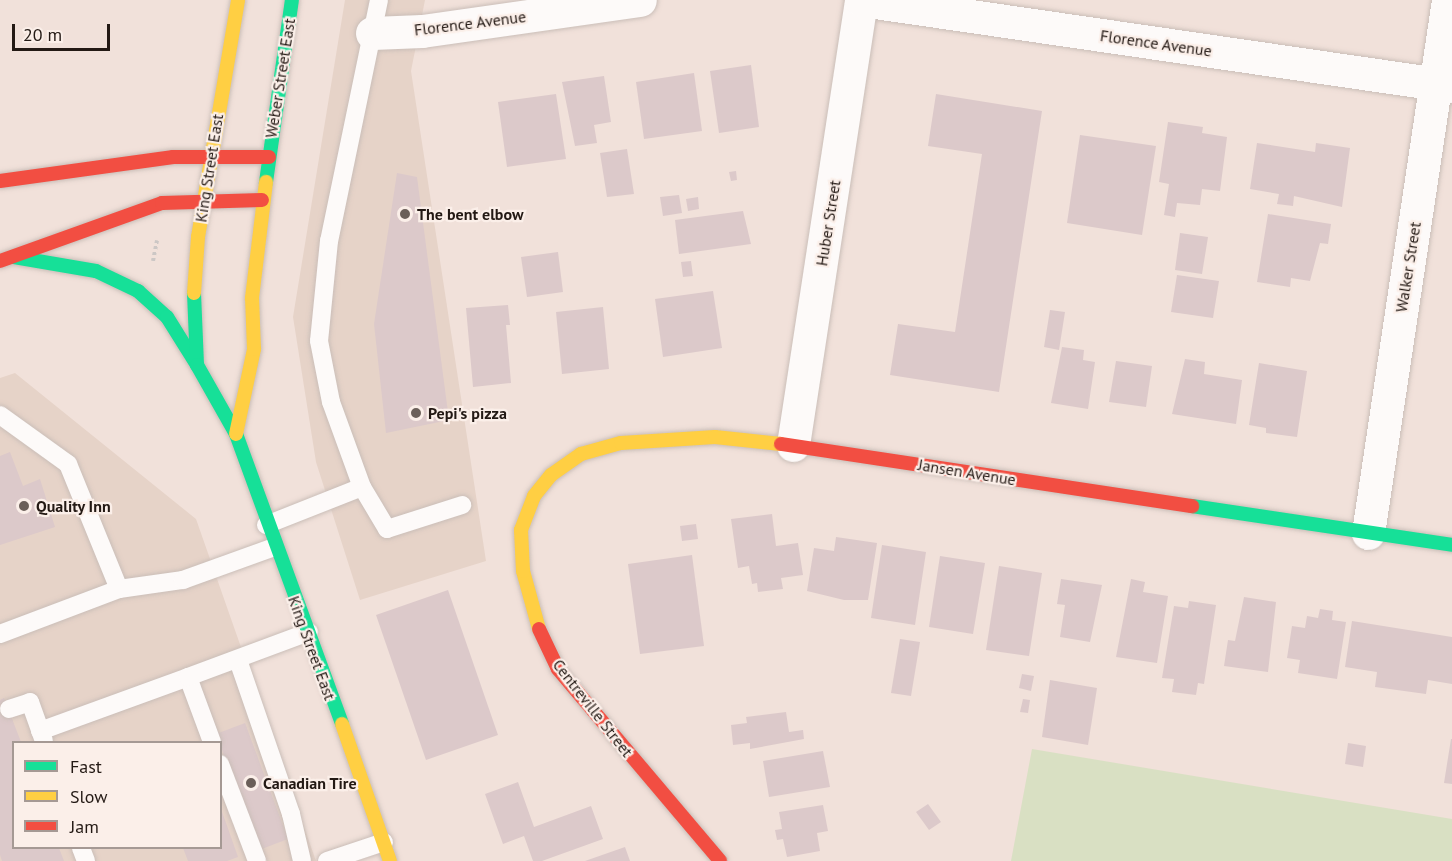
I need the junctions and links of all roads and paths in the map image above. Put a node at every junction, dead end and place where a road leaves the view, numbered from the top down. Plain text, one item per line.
1 (238, 0) edge
2 (292, 0) edge
3 (379, 0) edge
4 (640, 0) edge
5 (861, 0) edge
6 (1448, 0) edge
7 (372, 33) junction
8 (1444, 84) edge
9 (210, 154) junction
10 (268, 156) junction
11 (0, 181) edge
12 (262, 200) junction
13 (203, 202) junction
14 (6, 259) edge
15 (197, 365) junction
16 (0, 415) edge
17 (237, 434) junction
18 (793, 445) junction
19 (362, 487) junction
20 (462, 505) dead end
21 (266, 525) junction
22 (521, 530) joint
23 (1368, 533) junction
24 (1452, 546) edge
25 (274, 547) junction
26 (119, 589) junction
27 (309, 632) junction
28 (0, 634) edge
29 (238, 660) junction
30 (188, 677) junction
31 (9, 709) dead end
32 (42, 737) edge
33 (214, 741) edge
34 (222, 761) edge
35 (384, 842) junction
36 (257, 861) edge
37 (302, 861) edge
38 (327, 861) edge
39 (390, 861) edge
40 (720, 861) edge

1 - 9 main road, King Street East
2 - 10 main road, Weber Street East
3 - 7 lane
4 - 7 street, Florence Avenue
5 - 8 street, Florence Avenue
5 - 18 street, Huber Street
6 - 8 street, Walker Street
7 - 19 lane
8 - 23 street, Walker Street
9 - 10 main road
9 - 11 main road
9 - 13 main road, King Street East
10 - 12 main road, King Street East
12 - 13 main road
12 - 17 main road, King Street East
13 - 14 main road
13 - 15 main road, King Street East
14 - 15 main road
15 - 17 main road, King Street East
16 - 26 lane
17 - 21 main road, King Street East
18 - 22 main road, Jansen Avenue
18 - 23 main road, Jansen Avenue
19 - 20 lane
19 - 21 lane
21 - 25 main road, King Street East
22 - 40 main road, Centreville Street
23 - 24 main road, Jansen Avenue
25 - 26 lane
25 - 27 main road, King Street East
26 - 28 lane
27 - 29 lane
27 - 35 main road, King Street East
29 - 30 lane
29 - 37 lane
30 - 32 lane
30 - 33 lane
31 - 32 lane
34 - 36 lane
35 - 38 lane
35 - 39 main road, King Street East

